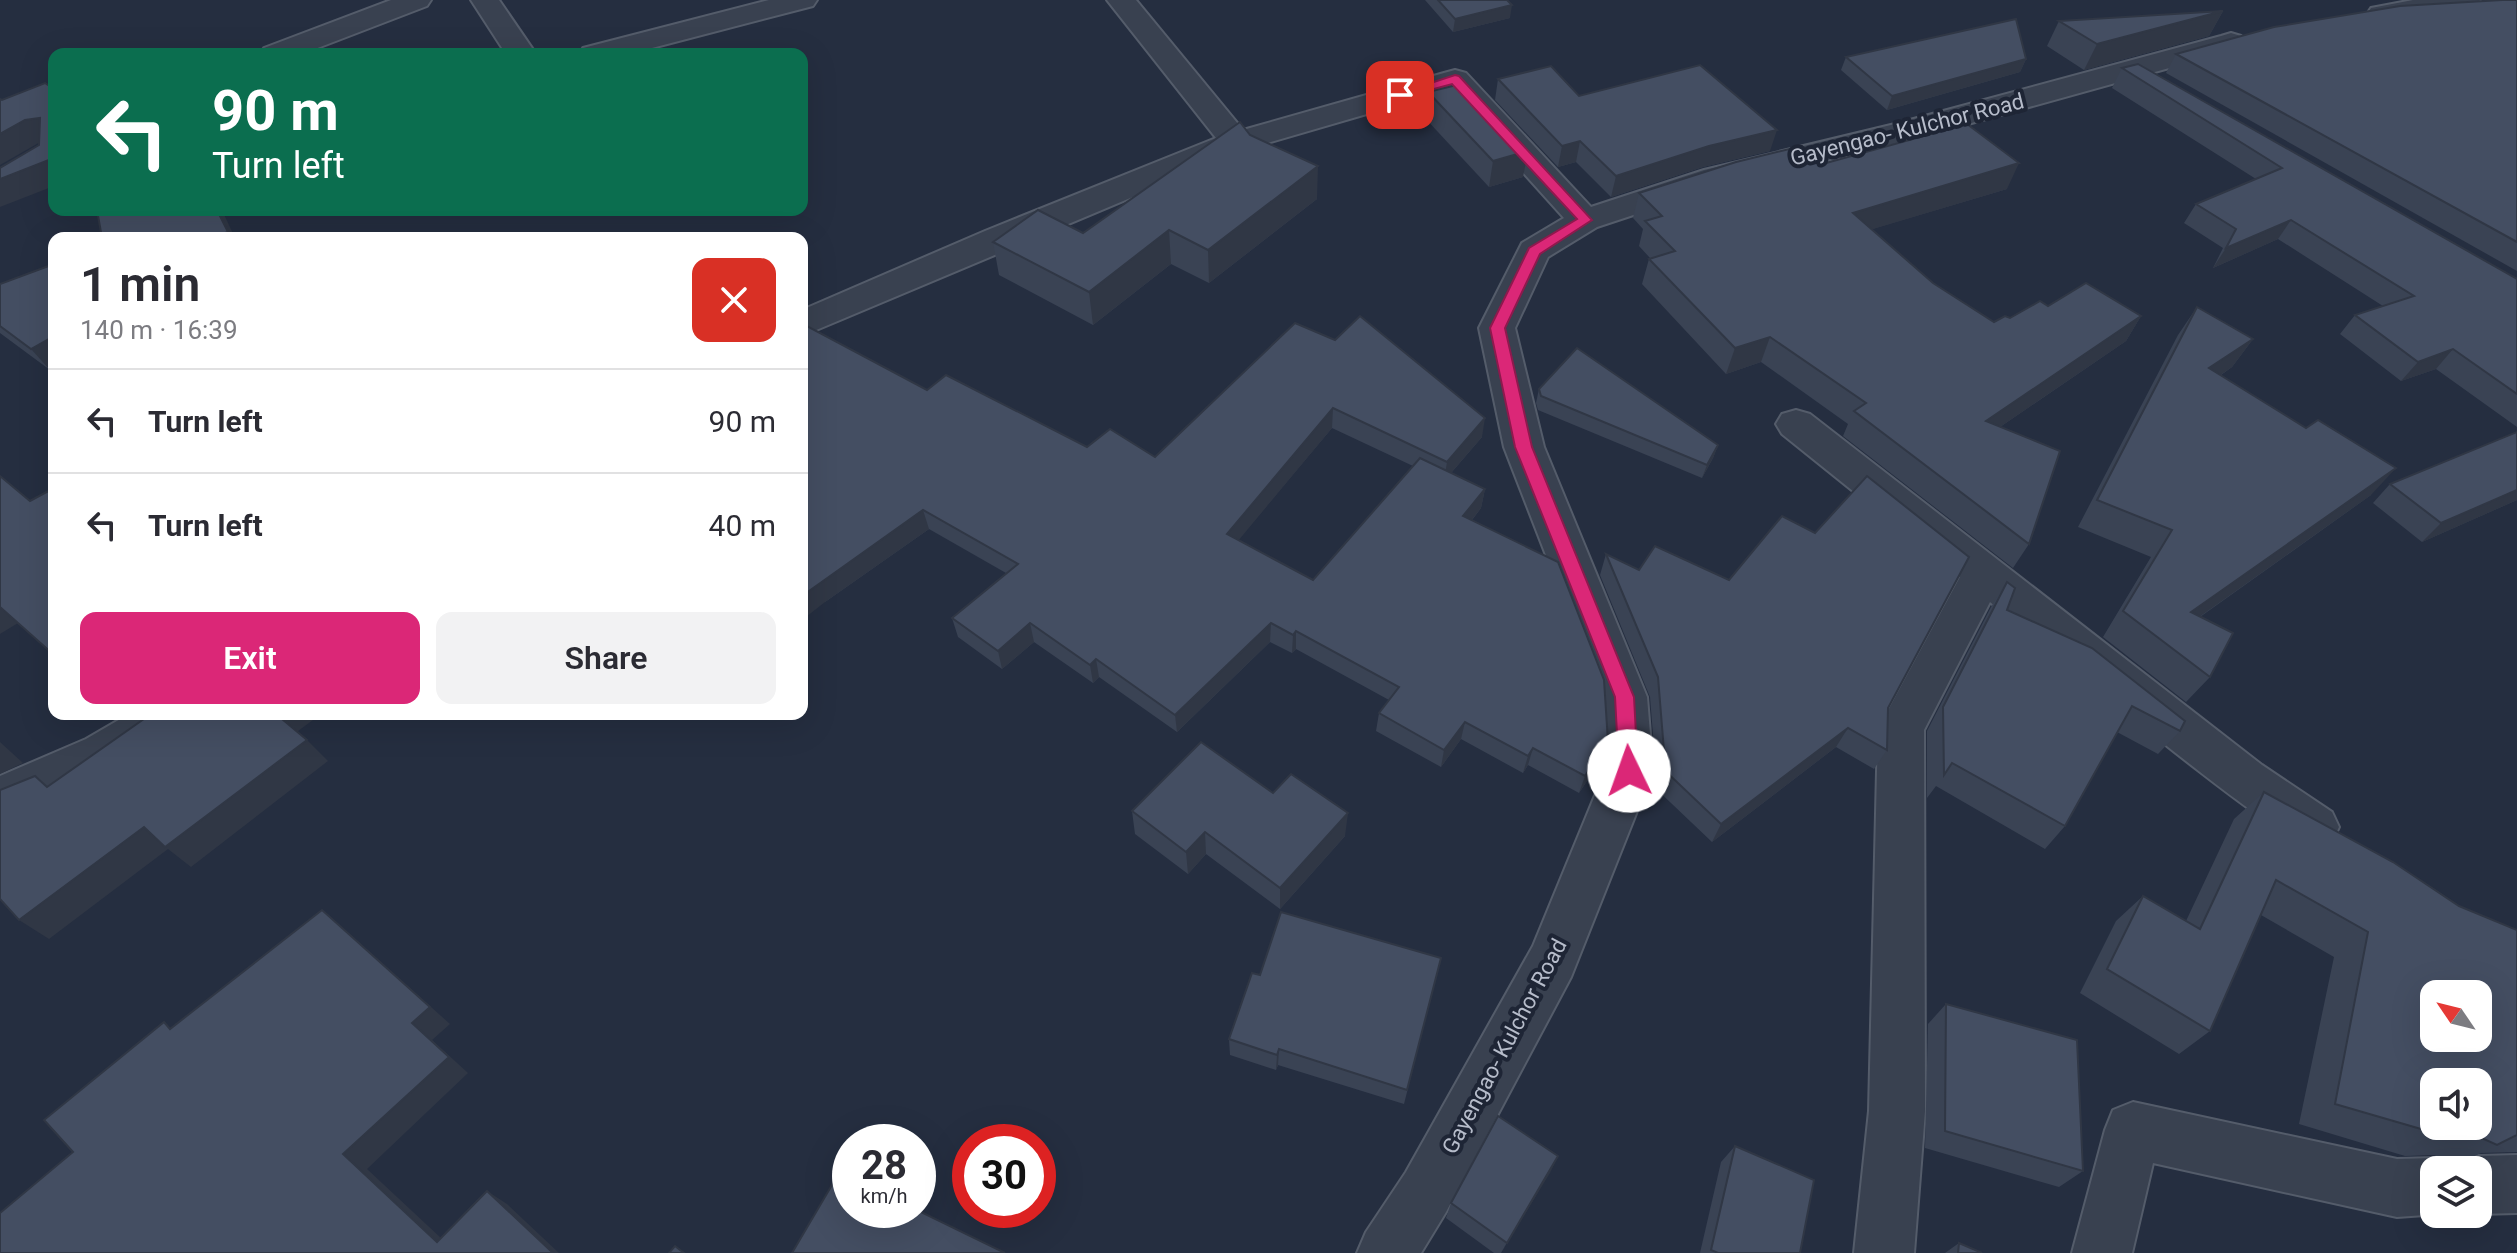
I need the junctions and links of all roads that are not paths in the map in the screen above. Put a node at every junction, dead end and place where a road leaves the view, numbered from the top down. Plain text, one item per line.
1 (417, 0) edge
2 (485, 0) edge
3 (803, 0) edge
4 (1121, 0) edge
5 (2466, 0) edge
6 (2350, 19) edge
7 (2259, 35) edge
8 (291, 48) edge
9 (517, 48) edge
10 (617, 48) edge
11 (2132, 70) junction
12 (2174, 94) edge
13 (1236, 142) junction
14 (1585, 220) junction
15 (808, 321) edge
16 (1796, 424) dead end
17 (1984, 573) junction
18 (158, 720) edge
19 (0, 798) edge
20 (2350, 851) edge
21 (2517, 1184) edge
22 (2492, 1185) edge
23 (2420, 1187) edge
24 (1387, 1253) edge
25 (1884, 1253) edge
26 (2102, 1253) edge

1 - 8 street
2 - 9 street
3 - 10 street
4 - 13 street
5 - 6 street
7 - 11 street, Gayengao- Kulchor Road
11 - 12 street
11 - 14 street, Gayengao- Kulchor Road
13 - 14 street
13 - 15 street
14 - 24 street, Gayengao- Kulchor Road
16 - 17 street
17 - 20 street
17 - 25 street
18 - 19 street
21 - 22 street
23 - 26 street

